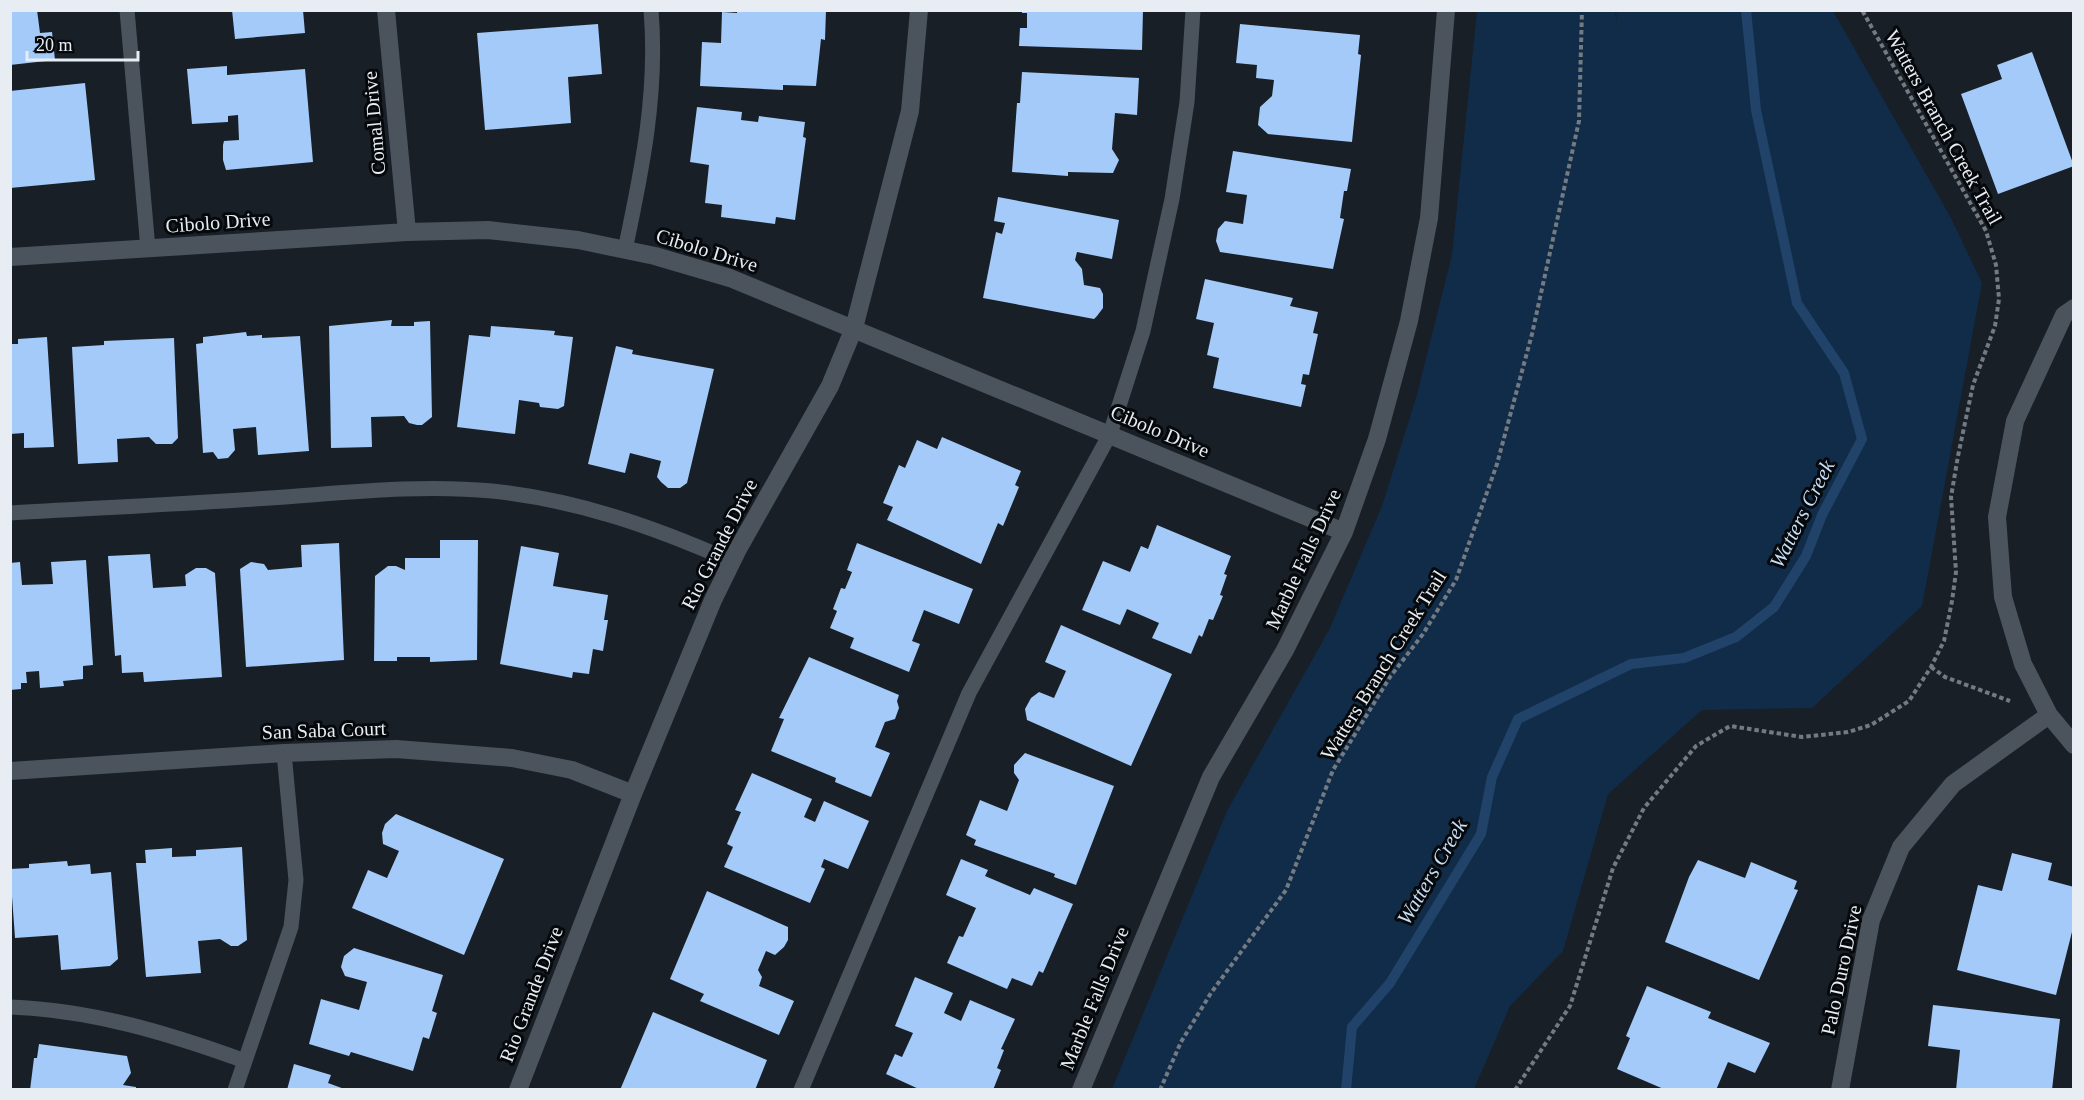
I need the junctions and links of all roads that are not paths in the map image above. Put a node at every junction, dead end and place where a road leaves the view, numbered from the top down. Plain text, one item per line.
1 (127, 10) edge
2 (386, 10) edge
3 (651, 10) edge
4 (919, 10) edge
5 (1193, 10) edge
6 (1446, 10) edge
7 (407, 232) junction
8 (148, 249) junction
9 (626, 250) junction
10 (10, 257) edge
11 (2068, 312) edge
12 (854, 328) junction
13 (1110, 434) junction
14 (10, 513) edge
15 (1344, 532) junction
16 (731, 561) junction
17 (2049, 716) junction
18 (2073, 745) edge
19 (284, 753) junction
20 (10, 771) edge
21 (633, 794) junction
22 (10, 1007) edge
23 (245, 1061) junction
24 (235, 1089) edge
25 (518, 1089) edge
26 (801, 1089) edge
27 (1081, 1089) edge
28 (1840, 1089) edge

1 - 8 lane
2 - 7 street, Comal Drive
3 - 9 lane
4 - 12 street, Rio Grande Drive
5 - 13 lane
6 - 15 street, Marble Falls Drive
7 - 8 street, Cibolo Drive
7 - 9 street, Cibolo Drive
8 - 10 street, Cibolo Drive
9 - 12 street, Cibolo Drive
11 - 17 street
12 - 13 street, Cibolo Drive
12 - 16 street, Rio Grande Drive
13 - 15 street, Cibolo Drive
13 - 26 lane
14 - 16 lane
15 - 27 street, Marble Falls Drive
16 - 21 street, Rio Grande Drive
17 - 18 street
17 - 28 street, Palo Duro Drive
19 - 20 street, San Saba Court
19 - 21 street, San Saba Court
19 - 23 lane
21 - 25 street, Rio Grande Drive
22 - 23 lane
23 - 24 lane

